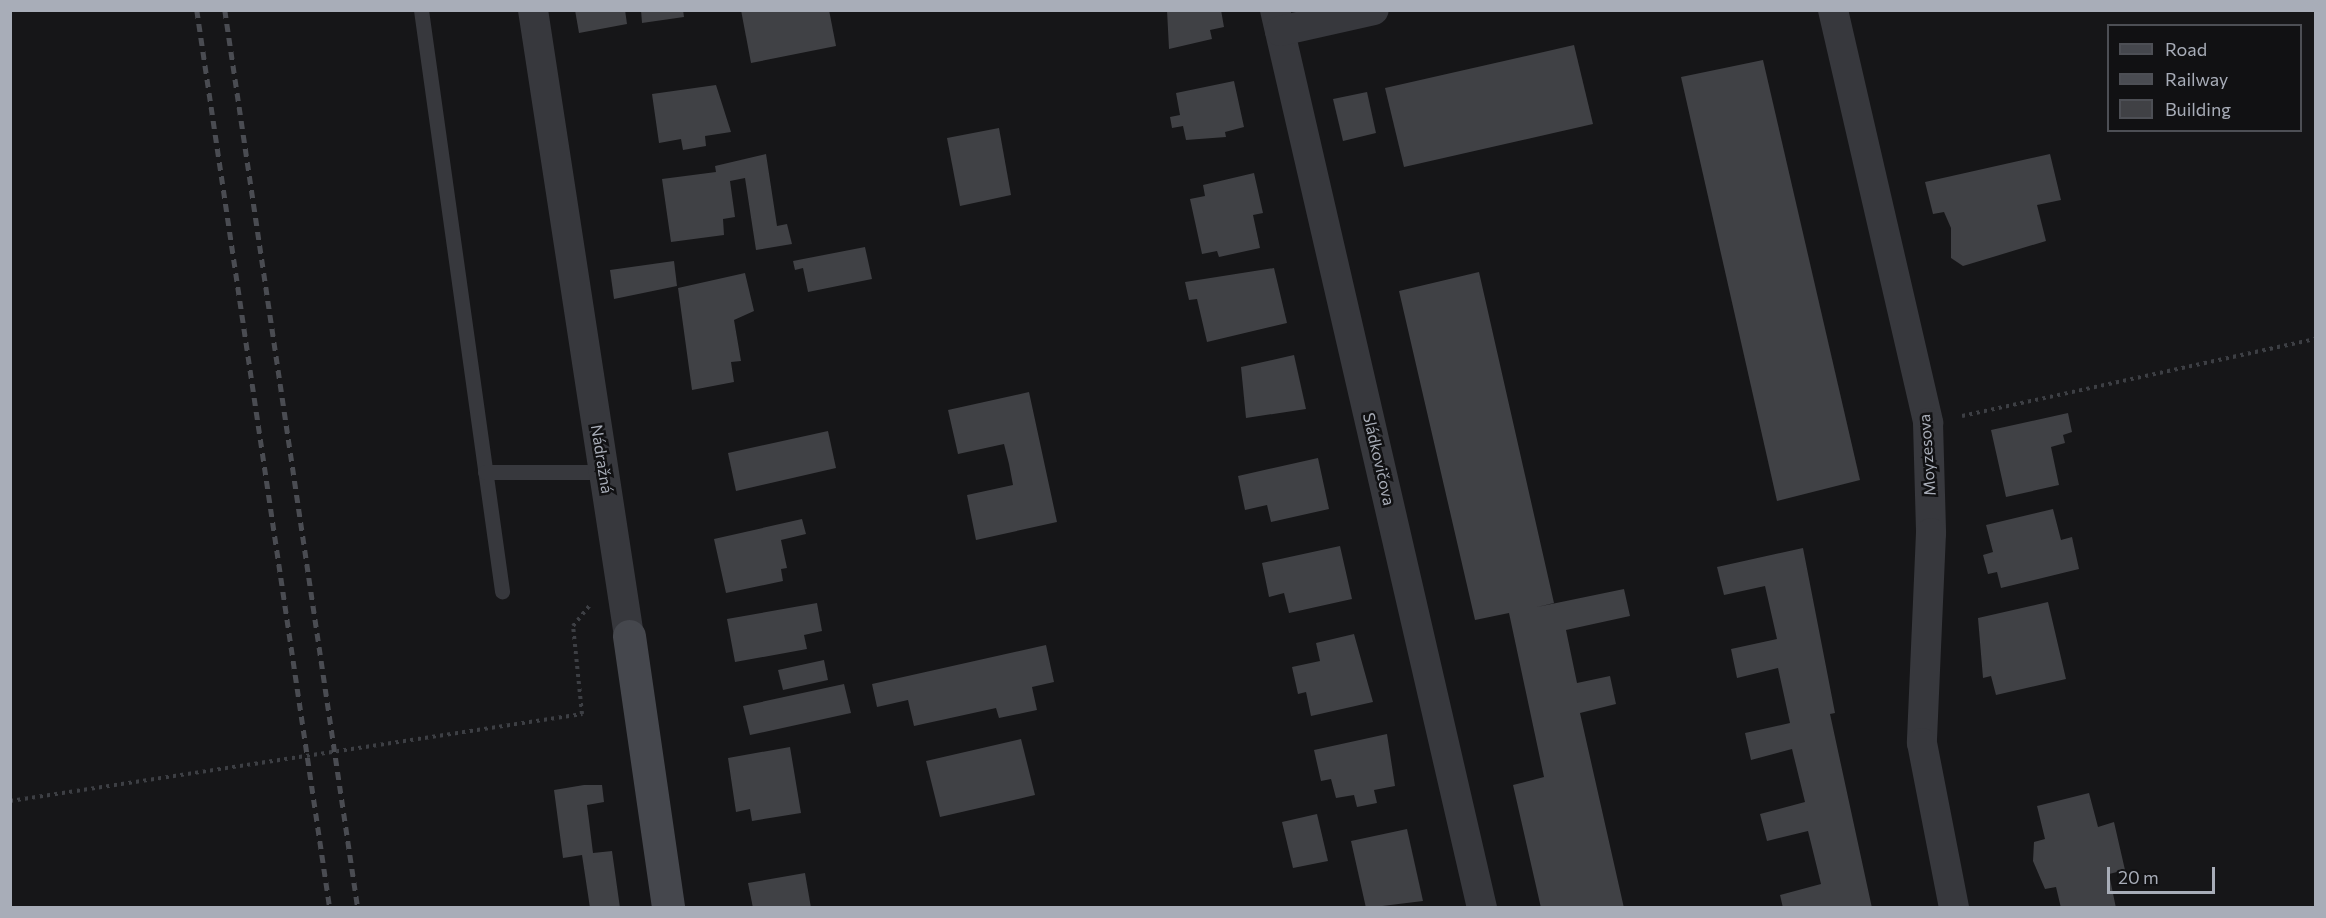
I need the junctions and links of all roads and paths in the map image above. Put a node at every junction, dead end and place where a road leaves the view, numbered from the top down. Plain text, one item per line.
1 (421, 10) edge
2 (533, 10) edge
3 (1374, 10) edge
4 (1833, 10) edge
5 (1278, 21) edge
6 (2316, 339) edge
7 (1928, 423) junction
8 (485, 472) junction
9 (604, 472) junction
10 (502, 591) dead end
11 (573, 626) dead end
12 (629, 636) joint
13 (10, 801) edge
14 (668, 908) edge
15 (1482, 908) edge
16 (1954, 908) edge

1 - 8 lane
2 - 9 street, Nádražná
3 - 5 street
4 - 7 street, Moyzesova
5 - 15 street, Sládkovičova
6 - 7 path
7 - 16 street, Moyzesova
8 - 9 lane
8 - 10 lane
9 - 12 street, Nádražná
11 - 13 path, bridge
12 - 14 street, Nádražná

